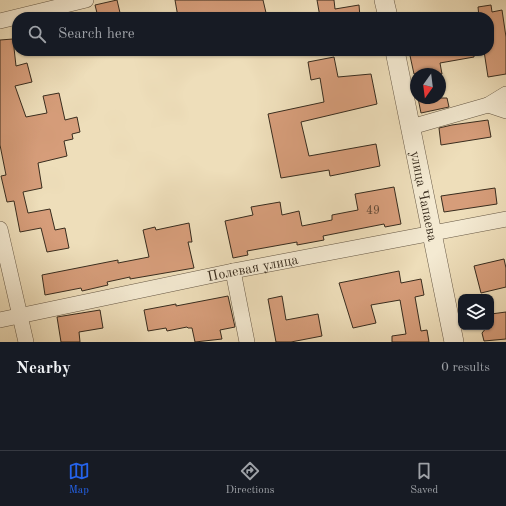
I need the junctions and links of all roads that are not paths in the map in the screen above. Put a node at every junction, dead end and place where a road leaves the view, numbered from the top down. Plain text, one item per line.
1 (86, 0) edge
2 (384, 0) edge
3 (37, 12) edge
4 (387, 12) edge
5 (12, 18) edge
6 (0, 21) edge
7 (396, 56) edge
8 (506, 94) edge
9 (488, 106) junction
10 (506, 111) edge
11 (411, 127) junction
12 (506, 219) edge
13 (0, 228) edge
14 (432, 232) junction
15 (233, 272) junction
16 (20, 316) junction
17 (0, 320) edge
18 (26, 342) edge
19 (247, 342) edge
20 (454, 342) edge

1 - 3 street
2 - 4 street
5 - 6 street
7 - 11 street, улица Чапаева
8 - 9 street
9 - 10 street
9 - 11 street
11 - 14 street, улица Чапаева
12 - 14 street, Полевая улица
13 - 16 street
14 - 15 street, Полевая улица
14 - 20 street, улица Чапаева
15 - 16 street, Полевая улица
15 - 19 street
16 - 17 street, Полевая улица
16 - 18 street

